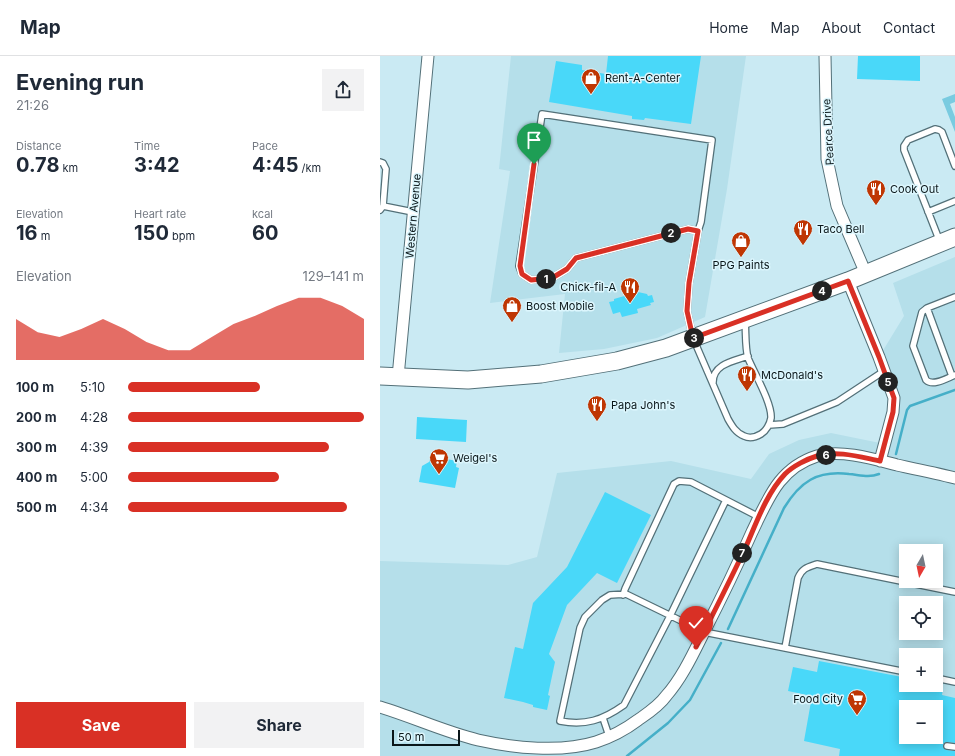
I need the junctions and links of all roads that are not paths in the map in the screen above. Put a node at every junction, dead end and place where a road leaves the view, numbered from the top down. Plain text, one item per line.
1 (428, 56) edge
2 (825, 56) edge
3 (380, 162) edge
4 (955, 166) edge
5 (955, 201) edge
6 (382, 208) edge
7 (413, 212) junction
8 (928, 212) junction
9 (698, 231) junction
10 (951, 239) edge
11 (866, 274) junction
12 (848, 281) junction
13 (955, 297) edge
14 (927, 308) junction
15 (745, 319) junction
16 (693, 338) junction
17 (748, 356) junction
18 (884, 370) junction
19 (380, 376) edge
20 (398, 376) junction
21 (954, 376) edge
22 (713, 385) junction
23 (769, 426) junction
24 (880, 461) junction
25 (955, 478) edge
26 (726, 500) junction
27 (759, 517) junction
28 (955, 592) edge
29 (623, 595) junction
30 (670, 616) junction
31 (704, 632) junction
32 (785, 648) junction
33 (899, 671) edge
34 (943, 679) edge
35 (955, 682) edge
36 (380, 707) edge
37 (603, 718) junction
38 (609, 736) junction
39 (947, 746) dead end
40 (955, 747) edge

1 - 7 street, Western Avenue
2 - 11 street, Pearce Drive
3 - 6 lane
4 - 8 lane
5 - 8 lane
6 - 7 lane
7 - 20 street, Western Avenue
8 - 10 lane
9 - 9 lane
9 - 16 lane
10 - 11 main road
11 - 12 main road
12 - 15 main road
12 - 18 street
13 - 14 lane
14 - 21 lane
14 - 21 lane
15 - 16 main road
15 - 17 lane
16 - 20 main road
16 - 22 lane
17 - 22 lane
17 - 23 lane
18 - 23 lane
18 - 24 street
19 - 20 main road
22 - 23 lane
24 - 25 street
24 - 27 street
26 - 27 lane
26 - 29 lane
26 - 30 lane
27 - 31 street
28 - 32 lane
29 - 30 lane
29 - 37 lane
30 - 31 lane
30 - 37 lane
31 - 32 lane
31 - 38 street
32 - 33 lane
34 - 35 lane
36 - 38 street
37 - 38 lane
39 - 40 lane

